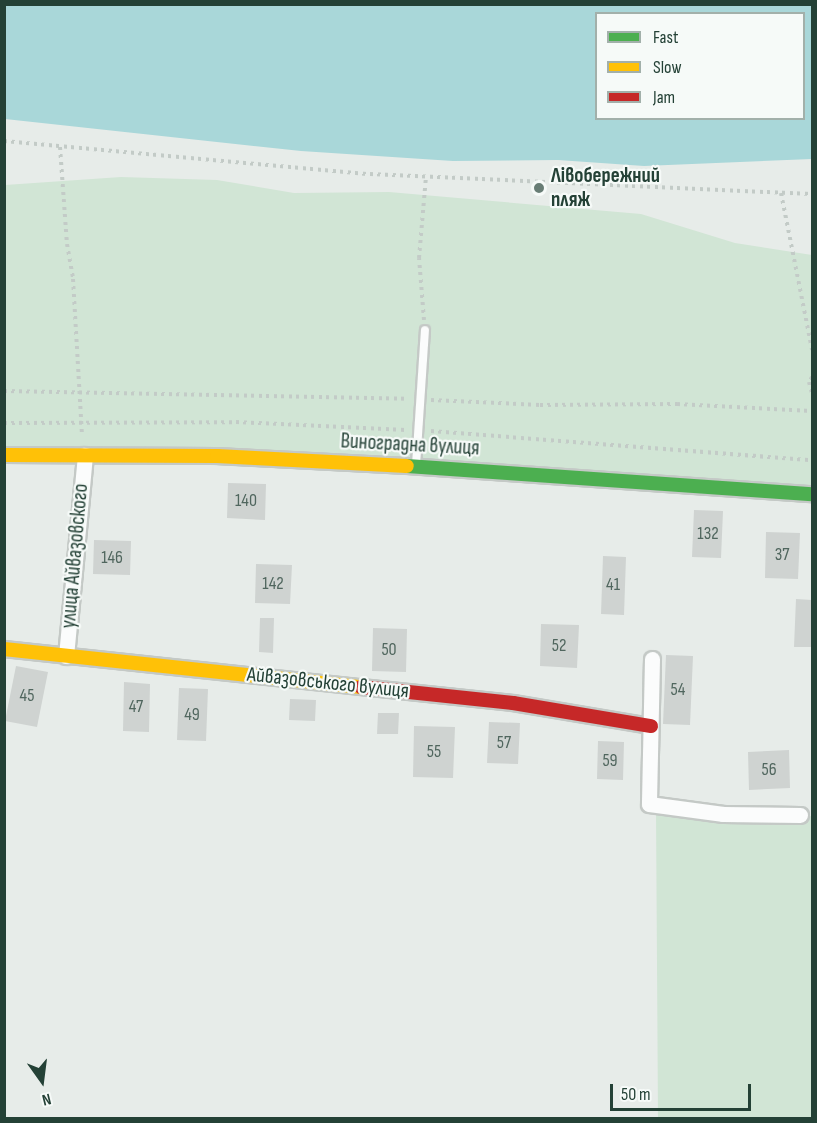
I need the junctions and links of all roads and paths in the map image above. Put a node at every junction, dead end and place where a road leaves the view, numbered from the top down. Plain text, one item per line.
1 (4, 141) edge
2 (60, 147) junction
3 (426, 177) junction
4 (781, 193) junction
5 (813, 194) edge
6 (425, 330) joint
7 (813, 350) edge
8 (813, 377) edge
9 (813, 393) edge
10 (4, 455) edge
11 (85, 455) junction
12 (416, 466) junction
13 (813, 494) edge
14 (4, 649) edge
15 (66, 656) junction
16 (652, 658) dead end
17 (651, 726) junction
18 (800, 815) dead end

1 - 2 path
2 - 3 path
2 - 11 path
3 - 4 path
3 - 6 path
4 - 5 path
4 - 7 path
6 - 12 lane
8 - 9 path
10 - 11 street, Виноградна вулиця
11 - 12 street, Виноградна вулиця
11 - 15 street, улица Айвазовского
12 - 13 street, Виноградна вулиця
14 - 15 street, Айвазовського вулиця
15 - 17 street, Айвазовського вулиця
16 - 17 street
17 - 18 street

